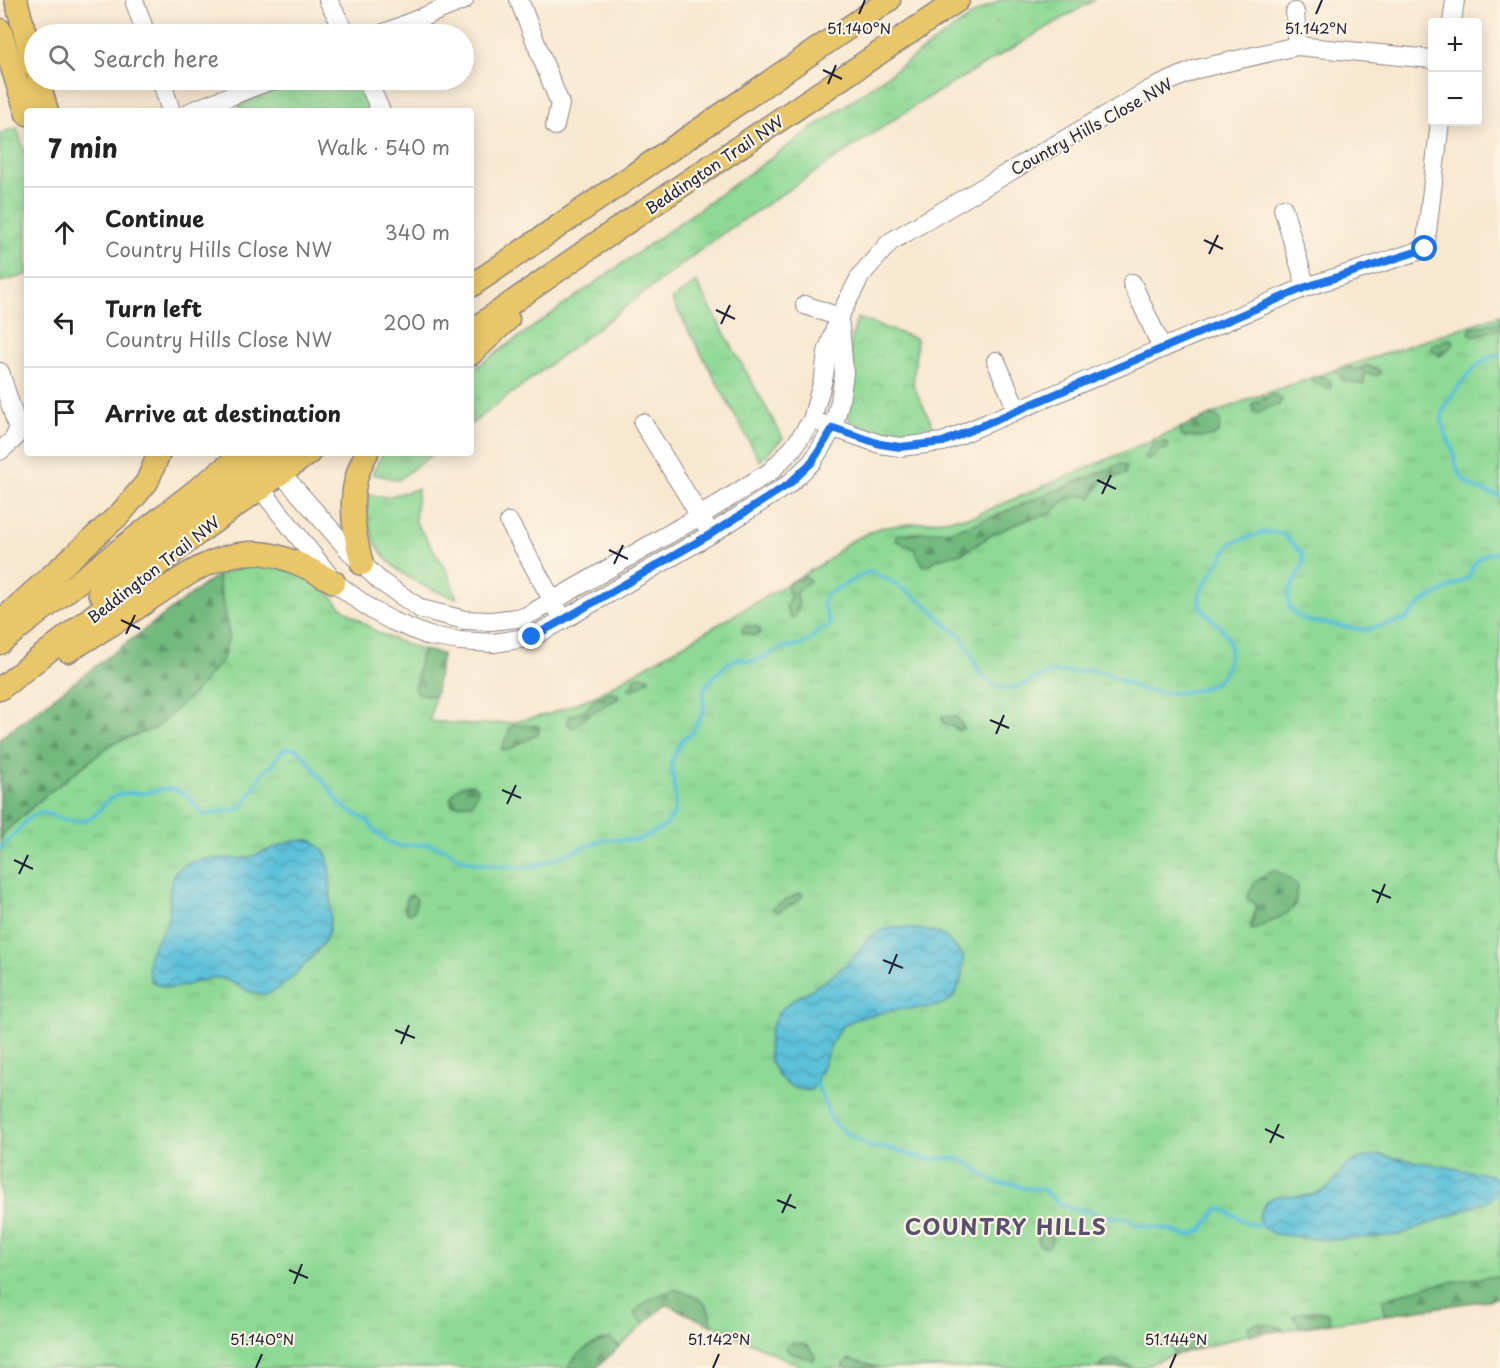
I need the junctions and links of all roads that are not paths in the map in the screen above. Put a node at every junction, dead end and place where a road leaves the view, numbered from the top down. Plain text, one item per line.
1 (16, 0) edge
2 (328, 0) edge
3 (464, 0) edge
4 (519, 0) edge
5 (889, 0) edge
6 (958, 0) edge
7 (973, 0) edge
8 (1455, 0) edge
9 (135, 3) dead end
10 (1294, 12) dead end
11 (1453, 18) edge
12 (142, 24) edge
13 (341, 24) edge
14 (406, 24) edge
15 (0, 30) edge
16 (24, 30) edge
17 (1297, 45) junction
18 (1428, 59) edge
19 (41, 90) edge
20 (164, 90) edge
21 (246, 90) edge
22 (372, 90) edge
23 (819, 93) junction
24 (25, 108) edge
25 (46, 108) edge
26 (170, 108) edge
27 (200, 108) edge
28 (380, 108) edge
29 (555, 126) dead end
30 (1440, 126) edge
31 (1283, 208) dead end
32 (491, 270) junction
33 (559, 270) junction
34 (474, 278) edge
35 (1132, 283) dead end
36 (474, 284) edge
37 (1306, 287) junction
38 (805, 305) dead end
39 (839, 317) junction
40 (474, 329) edge
41 (1162, 348) junction
42 (474, 351) edge
43 (996, 361) dead end
44 (0, 372) edge
45 (1017, 410) junction
46 (812, 420) junction
47 (643, 423) dead end
48 (833, 428) junction
49 (7, 445) edge
50 (158, 456) edge
51 (282, 456) edge
52 (366, 456) edge
53 (255, 459) edge
54 (261, 489) junction
55 (700, 516) junction
56 (509, 522) dead end
57 (711, 534) junction
58 (336, 536) junction
59 (311, 563) junction
60 (362, 564) junction
61 (334, 582) joint
62 (554, 602) junction
63 (563, 620) junction
64 (0, 622) edge
65 (0, 643) edge
66 (0, 684) edge
67 (0, 690) edge

1 - 16 main road
2 - 13 street
3 - 14 street
4 - 29 street
5 - 32 main road
6 - 23 main road, Beddington Trail NW
7 - 23 main road
8 - 11 street
9 - 12 street
10 - 17 street
15 - 24 main road
17 - 18 street, Country Hills Close NW
17 - 39 street, Country Hills Close NW
19 - 25 main road
20 - 26 street
21 - 27 street
22 - 28 street
23 - 33 main road, Beddington Trail NW
30 - 37 street
31 - 37 street
32 - 34 main road
32 - 36 main road
33 - 40 main road, Beddington Trail NW
33 - 42 main road
35 - 41 street
37 - 41 street
38 - 39 street
39 - 46 street, Country Hills Close NW
39 - 48 street
41 - 45 street
43 - 45 street
44 - 49 street
45 - 48 street
46 - 48 street
46 - 55 street, Country Hills Close NW
47 - 55 street
48 - 57 street
50 - 64 main road
51 - 53 main road
52 - 60 main road
53 - 54 main road
53 - 58 street, Country Hills Close NW
53 - 65 main road
53 - 66 main road
54 - 59 street
54 - 67 main road, Beddington Trail NW
55 - 57 street
55 - 62 street, Country Hills Close NW
56 - 62 street
57 - 63 street
58 - 59 street
58 - 60 street, Country Hills Close NW
59 - 61 main road
59 - 67 main road
60 - 62 street, Country Hills Close NW
61 - 63 street
62 - 63 street

